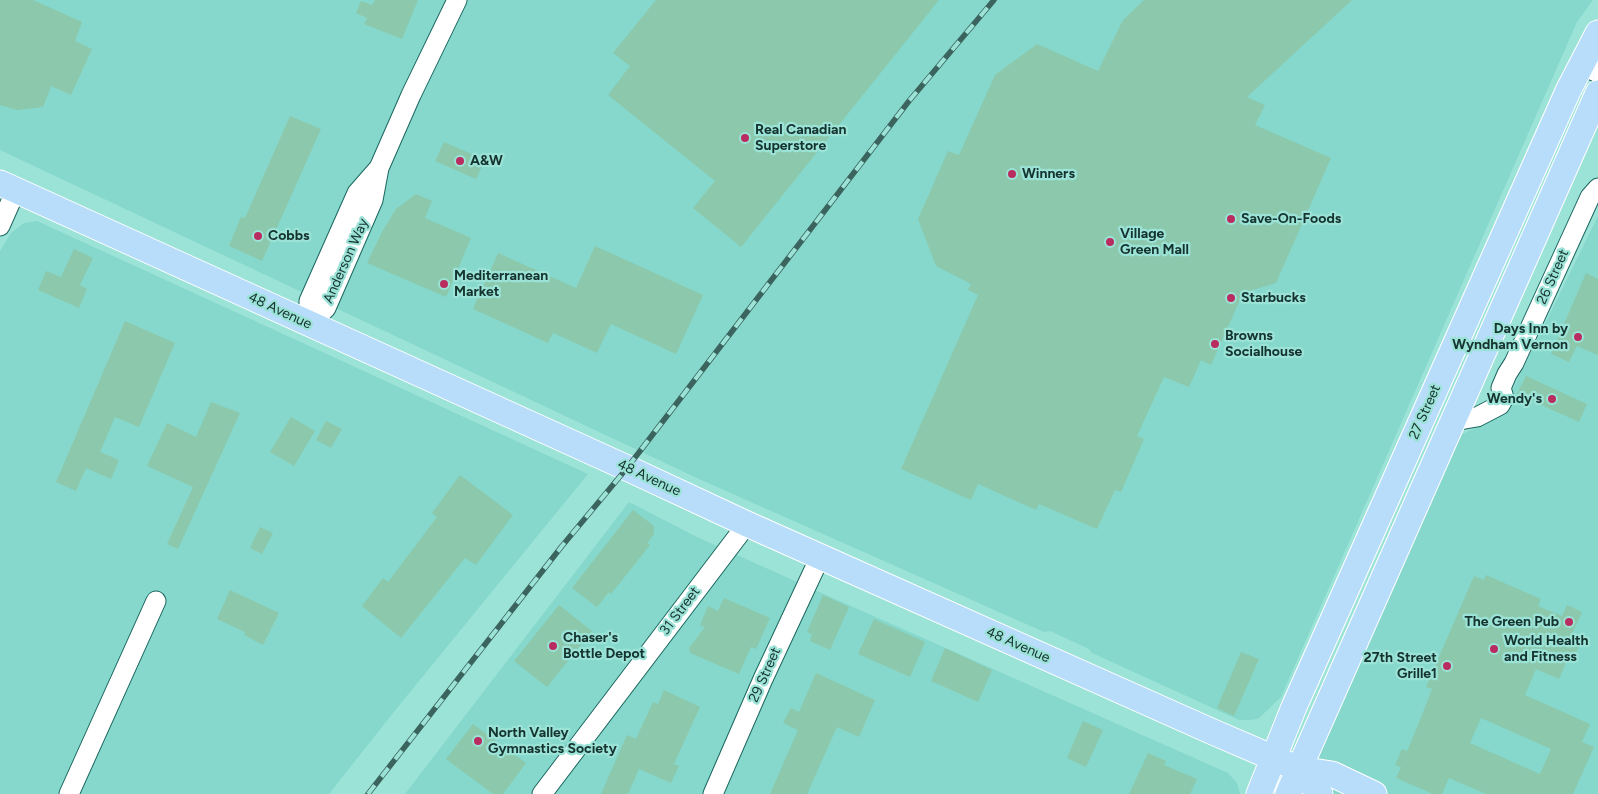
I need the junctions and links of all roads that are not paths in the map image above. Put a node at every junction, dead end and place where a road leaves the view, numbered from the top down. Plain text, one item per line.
1 (457, 0) edge
2 (1598, 33) edge
3 (1590, 69) edge
4 (1598, 93) edge
5 (8, 187) edge
6 (1598, 188) edge
7 (0, 226) edge
8 (310, 325) junction
9 (1454, 421) junction
10 (1397, 476) junction
11 (1422, 488) junction
12 (747, 524) junction
13 (820, 557) junction
14 (156, 601) dead end
15 (1294, 707) junction
16 (1213, 732) junction
17 (1274, 758) junction
18 (1299, 769) junction
19 (69, 794) edge
20 (543, 794) edge
21 (713, 794) edge
22 (1259, 794) edge
23 (1288, 794) edge
24 (1320, 794) edge
25 (1374, 794) edge

1 - 8 street, Anderson Way
2 - 3 main road, 27 Street
3 - 10 main road, 27 Street
4 - 9 main road
5 - 7 street
5 - 8 main road, 48 Avenue
6 - 9 street, 26 Street
8 - 12 main road, 48 Avenue
9 - 11 main road
10 - 11 street
10 - 15 main road, 27 Street
11 - 18 main road
12 - 13 main road, 48 Avenue
12 - 20 street, 31 Street
13 - 16 main road, 48 Avenue
13 - 21 street, 29 Street
14 - 19 street
15 - 16 main road
15 - 17 main road, 27 Street
16 - 17 main road, 48 Avenue
17 - 18 main road, 48 Avenue
17 - 22 main road, 27 Street
18 - 23 main road
18 - 24 main road, 48 Avenue
18 - 25 main road, 48 Avenue

